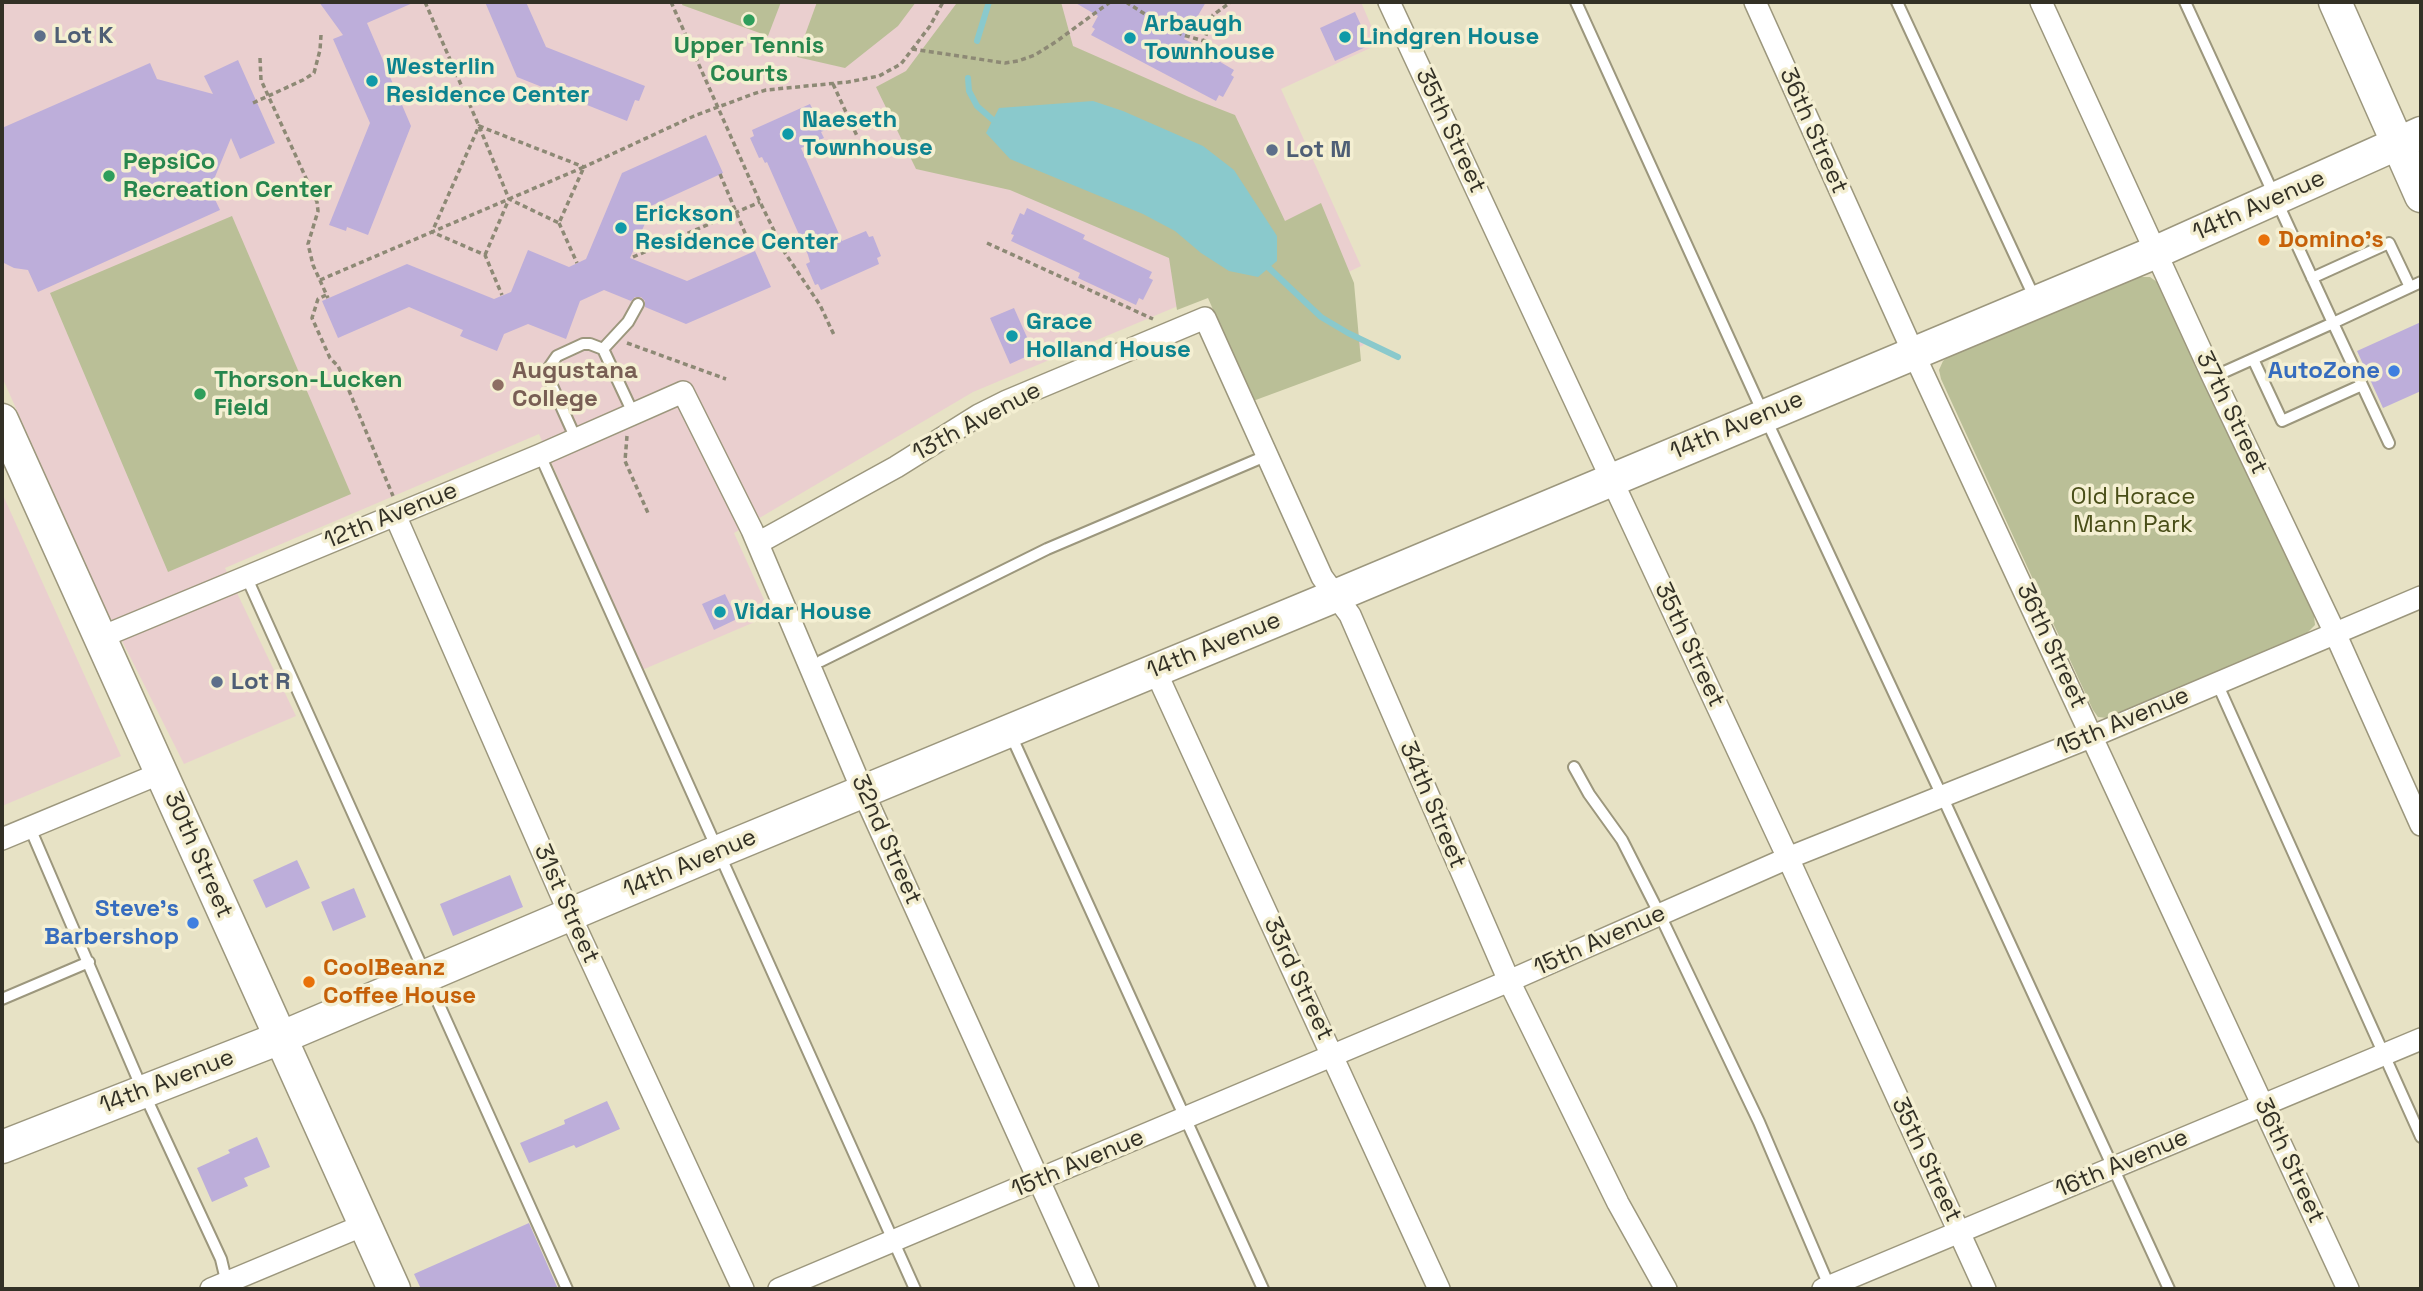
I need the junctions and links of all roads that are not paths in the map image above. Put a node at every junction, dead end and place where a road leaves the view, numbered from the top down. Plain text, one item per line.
1 (1390, 2) edge
2 (1576, 2) edge
3 (1755, 2) edge
4 (1897, 2) edge
5 (2041, 2) edge
6 (2185, 2) edge
7 (2335, 2) edge
8 (2410, 138) edge
9 (2421, 196) edge
10 (2276, 198) junction
11 (2156, 252) junction
12 (2312, 278) junction
13 (2416, 284) edge
14 (2036, 301) junction
15 (638, 304) dead end
16 (1205, 318) joint
17 (2333, 323) junction
18 (603, 349) junction
19 (1913, 352) junction
20 (2253, 359) junction
21 (2213, 377) junction
22 (2362, 386) junction
23 (683, 391) joint
24 (631, 414) junction
25 (1764, 415) junction
26 (2, 420) edge
27 (576, 439) junction
28 (2389, 443) dead end
29 (540, 455) junction
30 (1268, 455) junction
31 (9, 457) edge
32 (1612, 479) junction
33 (397, 514) junction
34 (758, 543) junction
35 (246, 576) junction
36 (1335, 596) junction
37 (2421, 597) edge
38 (2335, 633) junction
39 (99, 638) junction
40 (821, 660) dead end
41 (1155, 670) junction
42 (2217, 683) junction
43 (1009, 731) junction
44 (2092, 736) junction
45 (1574, 766) dead end
46 (161, 773) junction
47 (863, 792) junction
48 (1942, 796) junction
49 (2421, 825) edge
50 (30, 828) junction
51 (2, 839) edge
52 (717, 852) junction
53 (1788, 858) junction
54 (570, 915) junction
55 (1660, 915) junction
56 (89, 962) junction
57 (425, 975) junction
58 (1508, 981) junction
59 (2, 999) edge
60 (280, 1038) junction
61 (2421, 1039) edge
62 (1333, 1055) junction
63 (2383, 1055) junction
64 (143, 1091) junction
65 (2263, 1105) junction
66 (1185, 1119) junction
67 (2421, 1137) edge
68 (2, 1147) edge
69 (2113, 1168) junction
70 (1040, 1181) junction
71 (364, 1224) junction
72 (1959, 1232) junction
73 (893, 1241) junction
74 (221, 1287) edge
75 (1828, 1288) edge
76 (394, 1289) edge
77 (567, 1289) edge
78 (743, 1289) edge
79 (779, 1289) edge
80 (915, 1289) edge
81 (1088, 1289) edge
82 (1263, 1289) edge
83 (1439, 1289) edge
84 (1666, 1289) edge
85 (1985, 1289) edge
86 (2169, 1289) edge
87 (2348, 1289) edge

1 - 32 street, 35th Street
2 - 25 lane
3 - 19 street, 36th Street
4 - 14 lane
5 - 11 street, 37th Street
6 - 10 lane
7 - 8 street
8 - 9 street
8 - 10 street, 14th Avenue
10 - 11 street, 14th Avenue
10 - 12 lane
11 - 14 street, 14th Avenue
11 - 21 street, 37th Street
12 - 13 lane
12 - 17 lane
13 - 17 lane
14 - 19 street, 14th Avenue
15 - 18 lane
16 - 30 street, 34th Street
16 - 34 street, 13th Avenue
17 - 20 lane
17 - 22 lane
18 - 24 lane
18 - 27 lane
19 - 25 street, 14th Avenue
19 - 44 street, 36th Street
20 - 21 lane
20 - 22 lane
21 - 38 street, 37th Street
22 - 28 lane
23 - 24 street, 12th Avenue
23 - 34 street, 32nd Street
24 - 27 street, 12th Avenue
25 - 32 street, 14th Avenue
25 - 48 lane
26 - 31 street, 30th Street
27 - 29 street, 12th Avenue
29 - 33 street, 12th Avenue
29 - 52 lane
30 - 36 street, 34th Street
30 - 40 lane
31 - 39 street, 30th Street
32 - 36 street, 14th Avenue
32 - 53 street, 35th Street
33 - 35 street, 12th Avenue
33 - 54 street, 31st Street
34 - 47 street, 32nd Street
35 - 39 street, 12th Avenue
35 - 57 lane
36 - 41 street, 14th Avenue
36 - 58 street, 34th Street
37 - 38 street, 15th Avenue
38 - 42 street, 15th Avenue
38 - 49 street, 37th Street
39 - 46 street, 30th Street
41 - 43 street, 14th Avenue
41 - 62 street, 33rd Street
42 - 44 street, 15th Avenue
42 - 63 lane
43 - 47 street, 14th Avenue
43 - 66 lane
44 - 48 street, 15th Avenue
44 - 65 street, 36th Street
45 - 55 lane
46 - 50 street
46 - 60 street, 30th Street
47 - 52 street, 14th Avenue
47 - 70 street, 32nd Street
48 - 53 street, 15th Avenue
48 - 69 lane
50 - 51 street
50 - 56 lane
52 - 54 street, 14th Avenue
52 - 73 lane
53 - 55 street, 15th Avenue
53 - 72 street, 35th Street
54 - 57 street, 14th Avenue
54 - 78 street, 31st Street
55 - 58 street, 15th Avenue
55 - 75 lane
56 - 59 lane
56 - 64 lane
57 - 60 street, 14th Avenue
57 - 77 lane
58 - 62 street, 15th Avenue
58 - 84 street, 34th Street
60 - 64 street, 14th Avenue
60 - 71 street, 30th Street
61 - 63 street, 16th Avenue
62 - 66 street, 15th Avenue
62 - 83 street, 33rd Street
63 - 65 street, 16th Avenue
63 - 67 lane
64 - 68 street, 14th Avenue
64 - 74 lane
65 - 69 street, 16th Avenue
65 - 87 street, 36th Street
66 - 70 street, 15th Avenue
66 - 82 lane
69 - 72 street, 16th Avenue
69 - 86 lane
70 - 73 street, 15th Avenue
70 - 81 street, 32nd Street
71 - 74 street
71 - 76 street, 30th Street
72 - 75 street, 16th Avenue
72 - 85 street, 35th Street
73 - 79 street, 15th Avenue
73 - 80 lane

